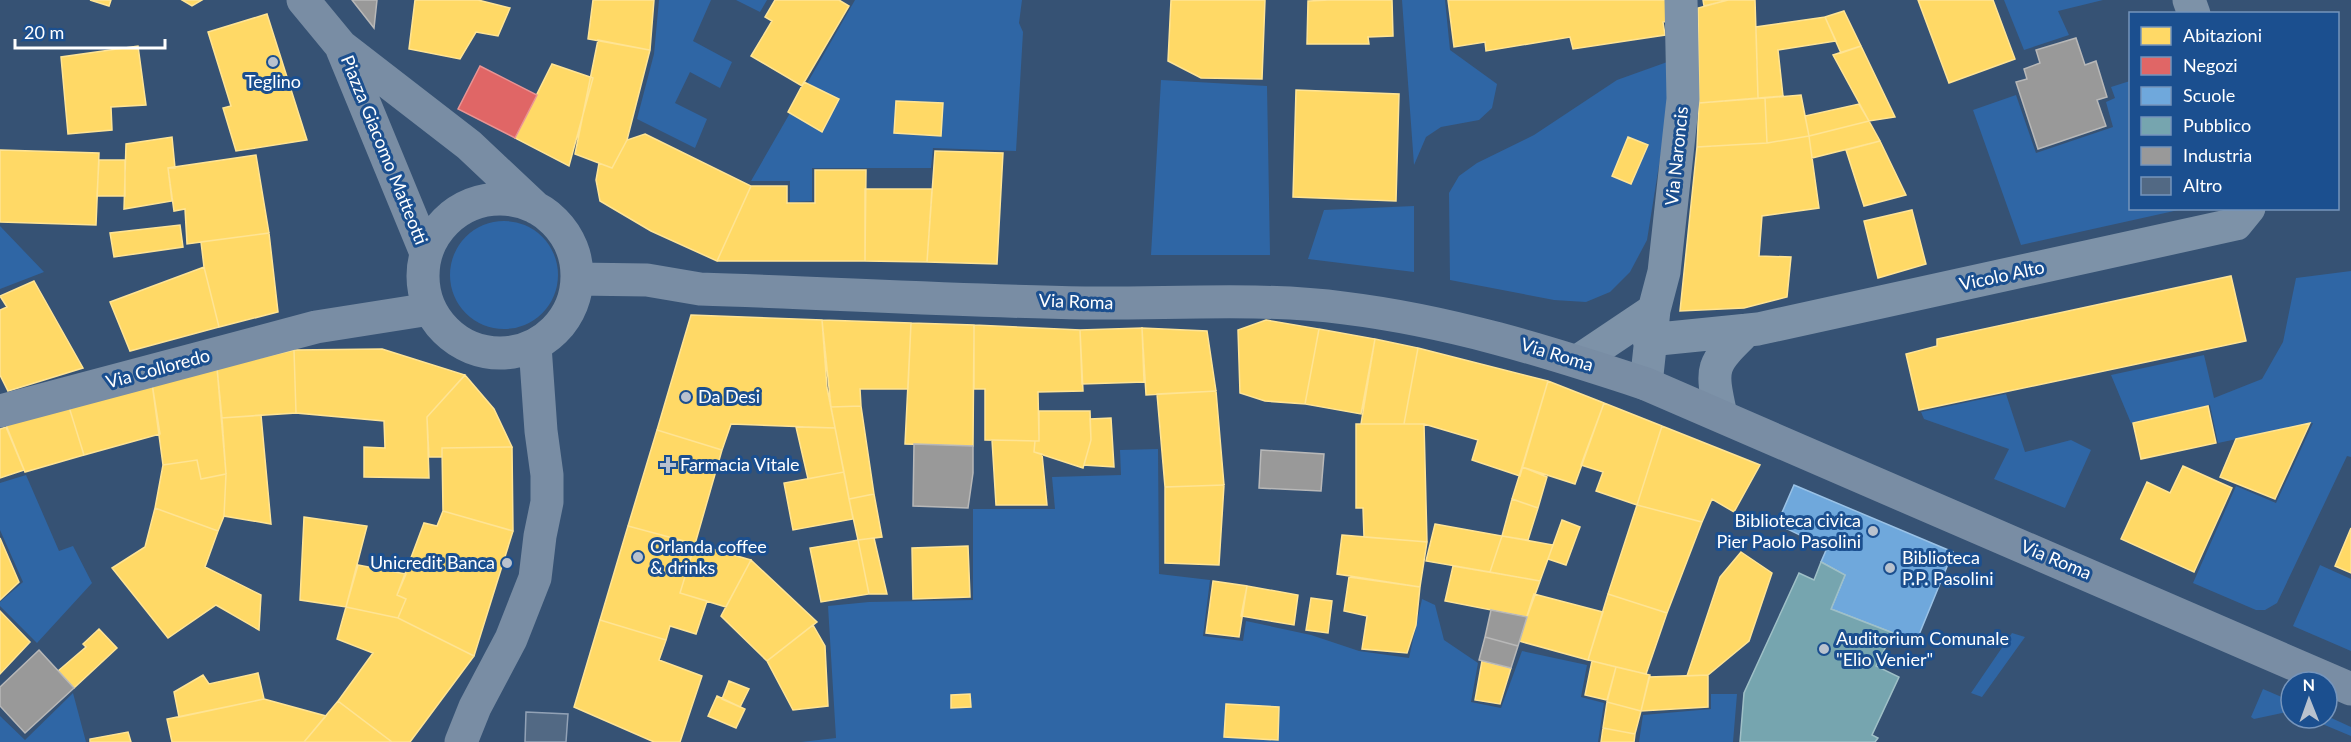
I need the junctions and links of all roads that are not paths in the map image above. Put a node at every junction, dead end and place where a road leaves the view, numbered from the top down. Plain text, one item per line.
1 (303, 0) edge
2 (1681, 0) edge
3 (341, 46) junction
4 (537, 209) junction
5 (2247, 210) edge
6 (426, 253) junction
7 (577, 279) junction
8 (430, 309) junction
9 (1652, 325) junction
10 (1747, 330) junction
11 (535, 346) junction
12 (1578, 361) junction
13 (1646, 384) junction
14 (0, 411) edge
15 (1720, 416) junction
16 (2351, 689) edge
17 (460, 742) edge

1 - 3 main road, Piazza Giacomo Matteotti
2 - 9 street, Via Naroncis
3 - 4 main road, Piazza Giacomo Matteotti
3 - 6 main road, Piazza Giacomo Matteotti
4 - 6 main road, Piazza Giacomo Matteotti
4 - 7 main road, Piazza Giacomo Matteotti
5 - 10 street, Vicolo Alto
6 - 8 main road, Piazza Giacomo Matteotti
7 - 11 main road, Piazza Giacomo Matteotti
7 - 12 main road, Via Roma
8 - 11 main road, Piazza Giacomo Matteotti
8 - 14 main road, Via Colloredo
9 - 10 street, Vicolo Alto
9 - 12 street
9 - 13 street, Via Naroncis
10 - 15 street
11 - 17 main road
12 - 13 main road, Via Roma
13 - 15 main road, Via Roma
15 - 16 main road, Via Roma

